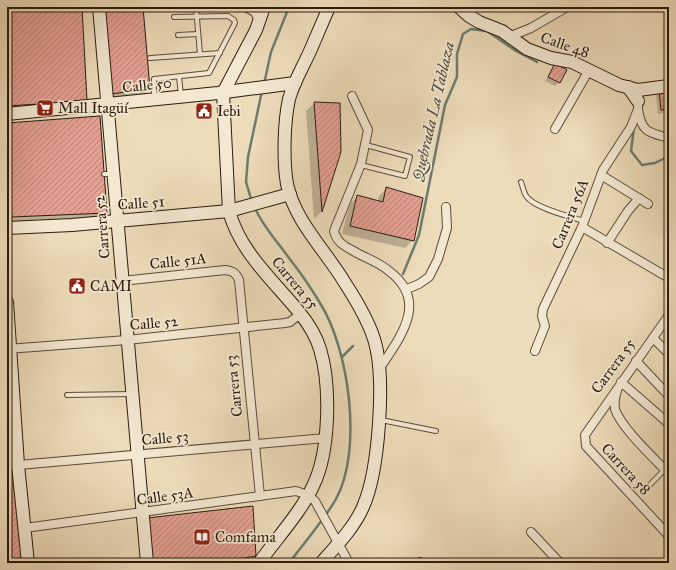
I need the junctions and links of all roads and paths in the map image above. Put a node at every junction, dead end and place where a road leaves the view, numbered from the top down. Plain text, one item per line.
1 (99, 7) edge
2 (196, 7) edge
3 (245, 7) edge
4 (264, 7) edge
5 (329, 7) edge
6 (459, 7) edge
7 (568, 7) edge
8 (196, 15) junction
9 (174, 17) dead end
10 (259, 21) junction
11 (198, 34) junction
12 (178, 36) dead end
13 (511, 36) junction
14 (220, 53) junction
15 (200, 54) junction
16 (150, 58) dead end
17 (589, 70) junction
18 (179, 76) junction
19 (292, 83) junction
20 (669, 86) edge
21 (226, 92) junction
22 (352, 96) dead end
23 (182, 97) junction
24 (635, 97) junction
25 (154, 100) junction
26 (108, 105) junction
27 (7, 114) edge
28 (555, 129) dead end
29 (669, 138) edge
30 (366, 146) junction
31 (361, 164) junction
32 (601, 175) junction
33 (522, 182) dead end
34 (284, 196) junction
35 (639, 198) junction
36 (648, 204) dead end
37 (446, 207) dead end
38 (232, 210) junction
39 (117, 220) junction
40 (583, 224) junction
41 (7, 228) edge
42 (607, 243) junction
43 (236, 274) joint
44 (669, 278) edge
45 (122, 281) junction
46 (407, 289) junction
47 (7, 302) edge
48 (300, 314) junction
49 (669, 315) edge
50 (244, 329) junction
51 (653, 338) junction
52 (127, 340) junction
53 (9, 349) edge
54 (535, 351) dead end
55 (669, 354) edge
56 (636, 361) junction
57 (380, 368) junction
58 (619, 385) junction
59 (132, 394) junction
60 (67, 395) dead end
61 (669, 396) edge
62 (379, 420) junction
63 (668, 423) edge
64 (436, 431) dead end
65 (585, 435) joint
66 (326, 438) junction
67 (256, 444) junction
68 (137, 455) junction
69 (13, 466) edge
70 (667, 471) edge
71 (644, 491) dead end
72 (308, 495) junction
73 (260, 496) junction
74 (143, 513) junction
75 (25, 528) junction
76 (531, 532) dead end
77 (669, 536) edge
78 (339, 543) junction
79 (420, 560) dead end
80 (28, 563) edge
81 (147, 563) edge
82 (259, 563) edge
83 (321, 563) edge
84 (349, 563) edge
85 (414, 563) edge
86 (559, 563) edge

1 - 26 street, Carrera 52
2 - 8 lane
3 - 10 street
4 - 10 street
5 - 19 street
6 - 13 street, Calle 48
7 - 13 street
8 - 9 lane
8 - 11 lane
8 - 14 lane
10 - 21 street
11 - 12 lane
11 - 15 lane
13 - 17 street, Calle 48
14 - 15 lane
14 - 18 lane
15 - 16 lane
17 - 24 street, Calle 48
17 - 28 street
18 - 23 lane
18 - 25 lane
19 - 21 street, Calle 50
19 - 34 street
20 - 24 street, Calle 48
21 - 23 street, Calle 50
21 - 38 street, Carrera 55
22 - 30 street
23 - 25 street, Calle 50
24 - 29 street
24 - 32 street, Carrera 56A
25 - 26 street, Calle 50
26 - 27 street, Calle 50
26 - 39 street, Carrera 52
30 - 31 street
30 - 31 lane
31 - 46 street
32 - 35 street
32 - 40 street, Carrera 56A
33 - 40 lane
34 - 38 street, Calle 51
34 - 57 street
35 - 36 street
35 - 42 street
37 - 46 street
38 - 39 street, Calle 51
38 - 48 street, Carrera 55
39 - 41 street, Calle 51
39 - 45 street, Carrera 52
40 - 42 street
40 - 54 street, Carrera 56A
42 - 44 street
43 - 45 street, Calle 51A
43 - 50 street, Carrera 53
45 - 52 street, Carrera 52
46 - 57 street
47 - 53 street
48 - 50 street, Calle 52
48 - 66 street, Carrera 55
49 - 51 street, Carrera 55
50 - 52 street, Calle 52
50 - 67 street, Carrera 53
51 - 55 street
51 - 56 street, Carrera 55
52 - 53 street, Calle 52
52 - 59 street, Carrera 52
53 - 69 street
56 - 58 street, Carrera 55
56 - 61 street
57 - 62 street
58 - 63 street
58 - 65 street, Carrera 55
58 - 70 street
59 - 60 lane
59 - 68 street, Carrera 52
62 - 64 lane
62 - 78 street
65 - 77 street, Carrera 58
66 - 67 street, Calle 53
66 - 72 street, Carrera 55
67 - 68 street, Calle 53
67 - 73 street, Carrera 53
68 - 69 street, Calle 53
68 - 74 street, Carrera 52
69 - 75 street
70 - 71 lane
72 - 73 street, Calle 53A
72 - 78 street
72 - 82 street, Carrera 55
73 - 74 street, Calle 53A
74 - 75 street, Calle 53A
74 - 81 street, Carrera 52
75 - 80 street
76 - 86 street
78 - 83 street
78 - 84 street
79 - 85 lane

